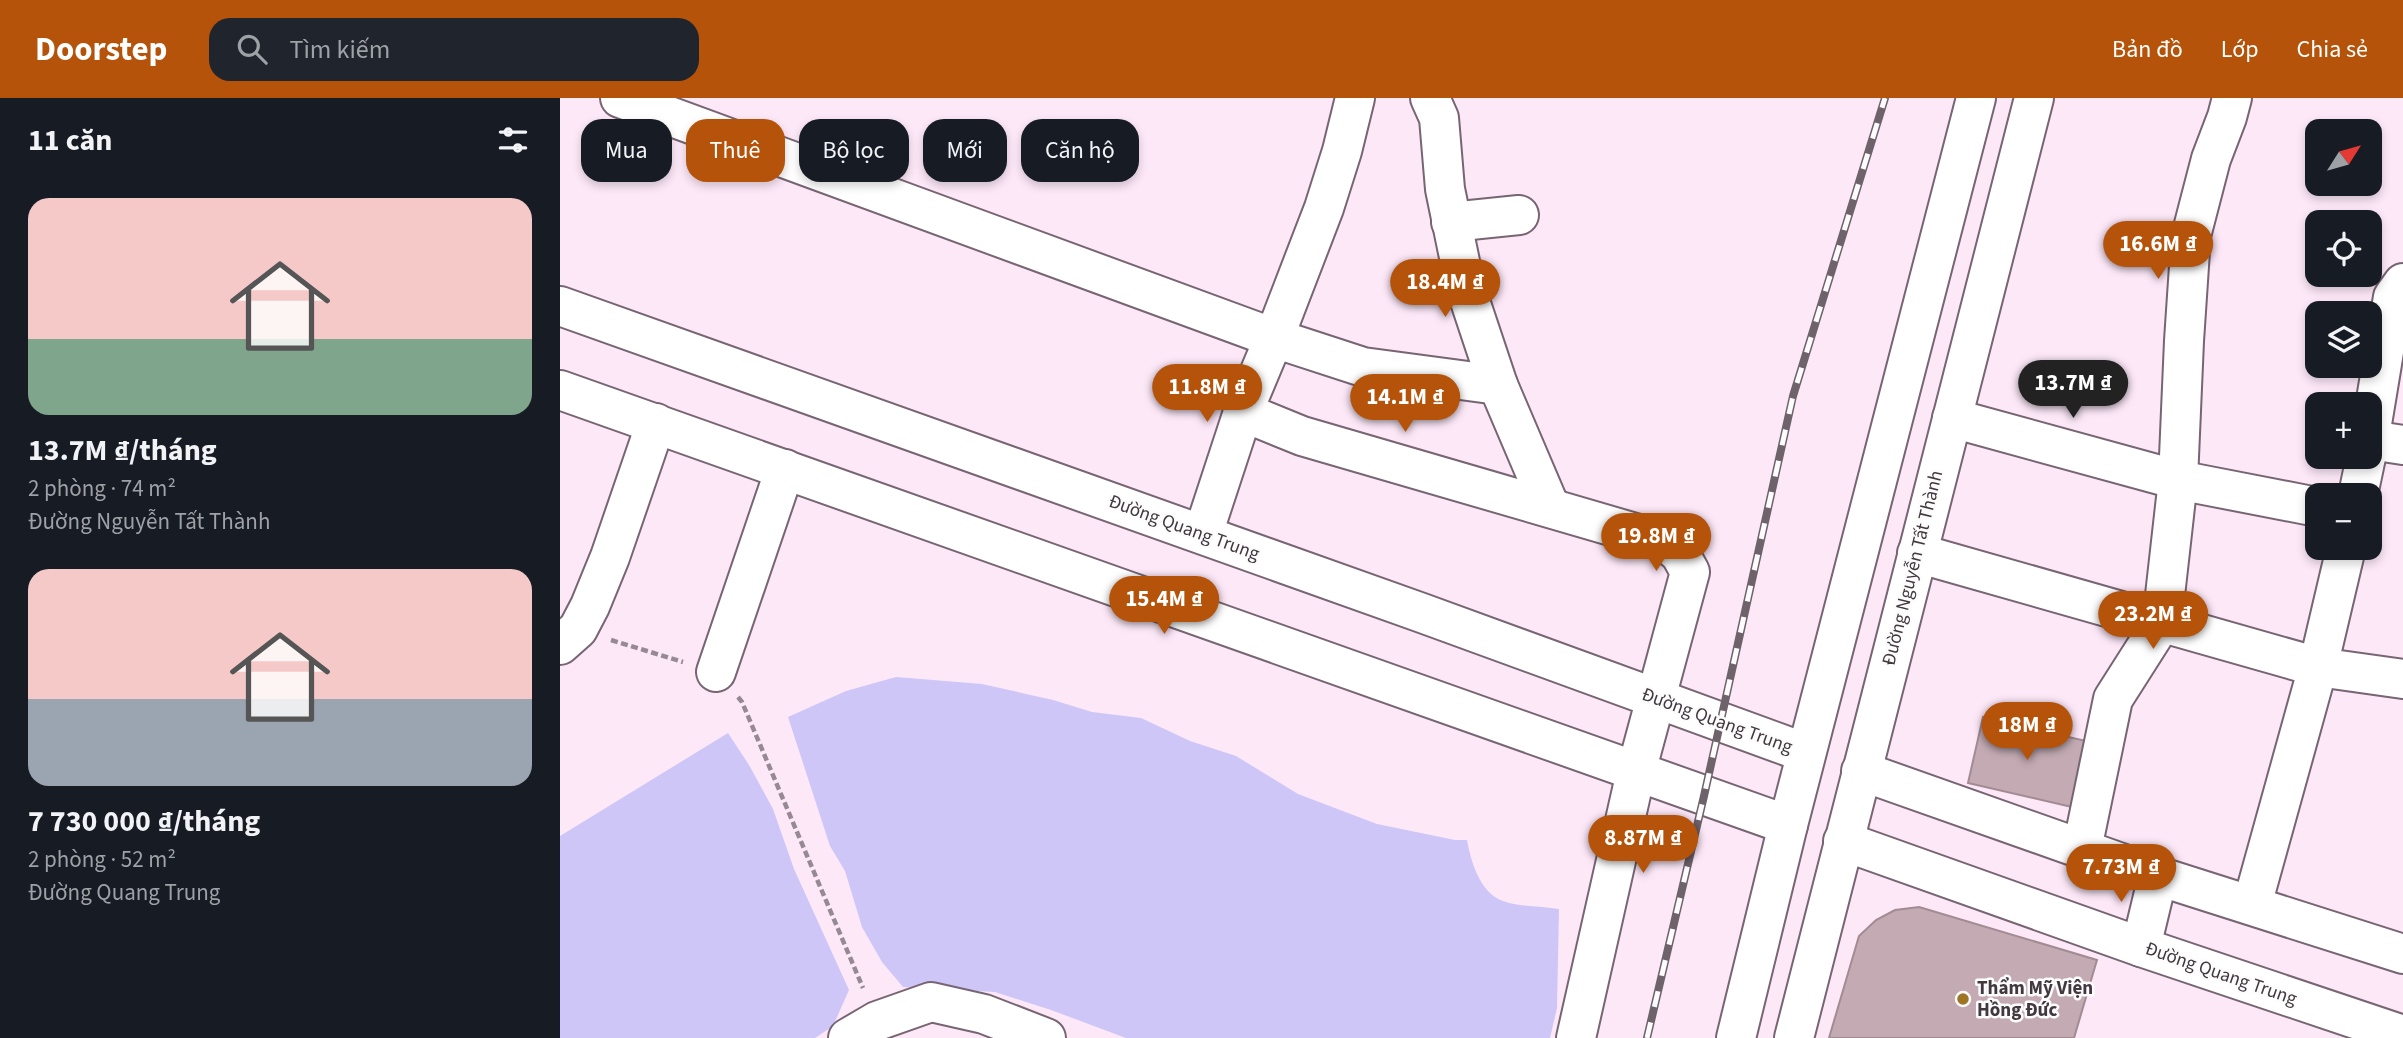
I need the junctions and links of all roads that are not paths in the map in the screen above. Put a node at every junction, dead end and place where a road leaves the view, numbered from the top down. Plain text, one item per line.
1 (620, 98) edge
2 (1355, 98) edge
3 (1430, 98) edge
4 (1976, 98) edge
5 (2034, 98) edge
6 (2232, 98) edge
7 (1965, 139) junction
8 (2020, 154) junction
9 (1519, 215) dead end
10 (1451, 222) junction
11 (2403, 282) edge
12 (560, 306) edge
13 (1274, 338) junction
14 (1498, 385) junction
15 (560, 390) edge
16 (2378, 392) edge
17 (1242, 412) junction
18 (1952, 418) junction
19 (656, 423) junction
20 (2382, 441) edge
21 (2403, 445) edge
22 (785, 469) junction
23 (2178, 480) junction
24 (2305, 505) edge
25 (1550, 507) junction
26 (1203, 534) junction
27 (1917, 553) junction
28 (2343, 560) edge
29 (2162, 622) junction
30 (569, 637) edge
31 (2318, 667) junction
32 (716, 672) road end
33 (2403, 679) edge
34 (1655, 698) junction
35 (1806, 754) junction
36 (1861, 771) junction
37 (1636, 772) junction
38 (1788, 825) junction
39 (1843, 841) junction
40 (2082, 849) junction
41 (2158, 876) junction
42 (2252, 905) junction
43 (2141, 947) junction
44 (2403, 954) edge
45 (862, 1030) edge
46 (2403, 1035) edge
47 (1046, 1038) edge
48 (1576, 1038) edge
49 (1736, 1038) edge
50 (1794, 1038) edge

1 - 13 main road
2 - 13 main road
3 - 10 main road
4 - 7 main road
5 - 8 main road, Đường Nguyễn Tất Thành
6 - 23 main road
7 - 8 main road
7 - 35 main road
8 - 18 main road, Đường Nguyễn Tất Thành
9 - 10 main road
10 - 14 main road
11 - 16 main road
12 - 26 main road, Đường Quang Trung
13 - 14 main road
13 - 17 main road
14 - 25 main road
15 - 19 main road
17 - 25 main road
17 - 26 main road
18 - 23 main road
18 - 27 main road, Đường Nguyễn Tất Thành
19 - 22 main road
19 - 30 main road
20 - 21 main road
22 - 32 main road
22 - 37 main road
23 - 24 main road
23 - 29 main road
25 - 34 main road
26 - 34 main road, Đường Quang Trung
27 - 29 main road
27 - 36 main road, Đường Nguyễn Tất Thành
28 - 31 main road
29 - 31 main road
29 - 40 main road
31 - 33 main road
31 - 42 main road
34 - 35 main road, Đường Quang Trung
34 - 37 main road
35 - 38 main road
36 - 39 main road, Đường Nguyễn Tất Thành
36 - 40 main road
37 - 38 main road
37 - 48 main road
38 - 49 main road
39 - 43 main road, Đường Quang Trung
39 - 50 main road, Đường Nguyễn Tất Thành
40 - 41 main road
41 - 42 main road
41 - 43 main road
42 - 44 main road
43 - 46 main road, Đường Quang Trung
45 - 47 main road

